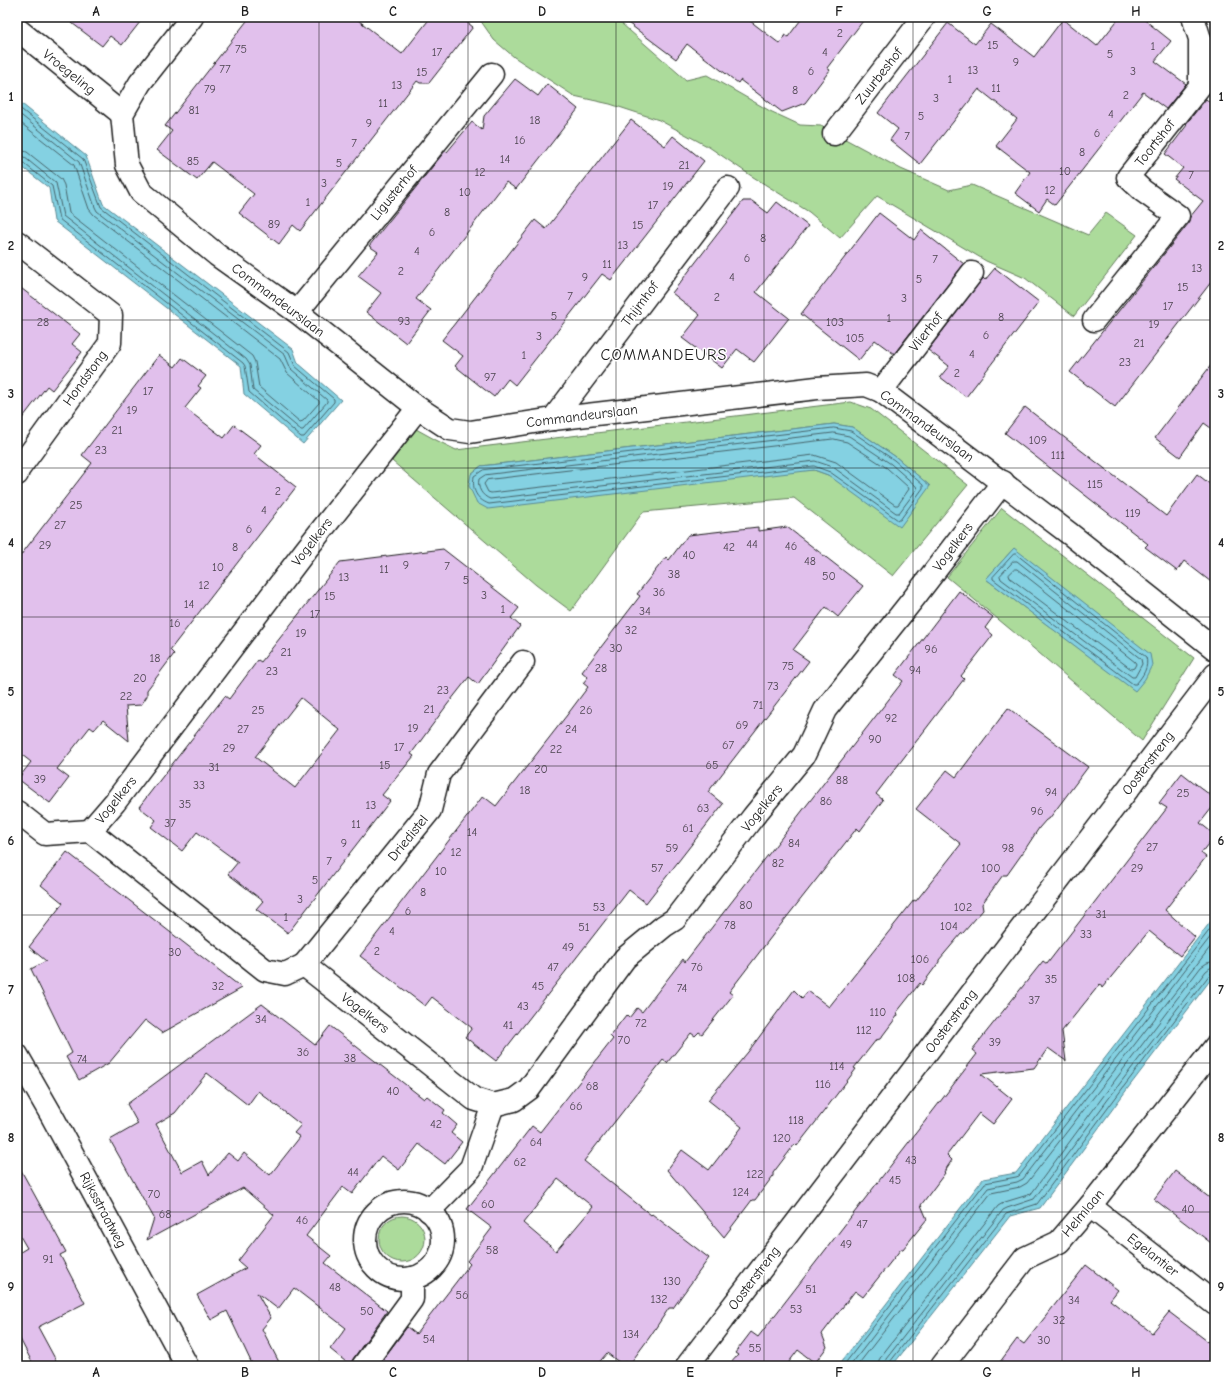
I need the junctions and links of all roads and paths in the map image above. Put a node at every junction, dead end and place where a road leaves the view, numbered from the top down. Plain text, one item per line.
1 (192, 17) edge
2 (924, 17) edge
3 (1193, 17) edge
4 (17, 29) edge
5 (492, 74) dead end
6 (122, 114) junction
7 (834, 134) dead end
8 (728, 188) dead end
9 (17, 242) edge
10 (972, 273) dead end
11 (297, 312) junction
12 (1094, 320) dead end
13 (881, 391) junction
14 (418, 408) junction
15 (553, 419) junction
16 (17, 474) edge
17 (1003, 482) junction
18 (1215, 649) edge
19 (523, 662) dead end
20 (1215, 676) edge
21 (17, 812) edge
22 (90, 831) junction
23 (304, 965) junction
24 (1215, 1047) edge
25 (17, 1055) edge
26 (493, 1104) junction
27 (1090, 1206) junction
28 (429, 1211) junction
29 (412, 1278) junction
30 (1215, 1304) edge
31 (187, 1366) edge
32 (363, 1366) edge
33 (687, 1366) edge
34 (942, 1366) edge

1 - 6 street
2 - 7 street, Zuurbeshof
3 - 12 street, Toortshof
4 - 6 street, Vroegeling
5 - 11 street, Ligusterhof
6 - 11 street, Commandeurslaan
8 - 15 street, Thijmhof
9 - 16 street, Hondstong
10 - 13 street, Vlierhof
11 - 14 street, Commandeurslaan
13 - 15 street, Commandeurslaan
13 - 17 street, Commandeurslaan
14 - 15 street, Commandeurslaan
14 - 22 street, Vogelkers
17 - 18 street, Commandeurslaan
17 - 26 street, Vogelkers
19 - 23 street, Driedistel
20 - 33 street, Oosterstreng
21 - 22 street
22 - 23 street, Vogelkers
23 - 26 street, Vogelkers
24 - 27 street, Helmlaan
25 - 31 street, Rijksstraatweg
26 - 28 street
27 - 30 street, Egelantier
27 - 34 street, Helmlaan
28 - 29 street
28 - 29 street
29 - 32 street

